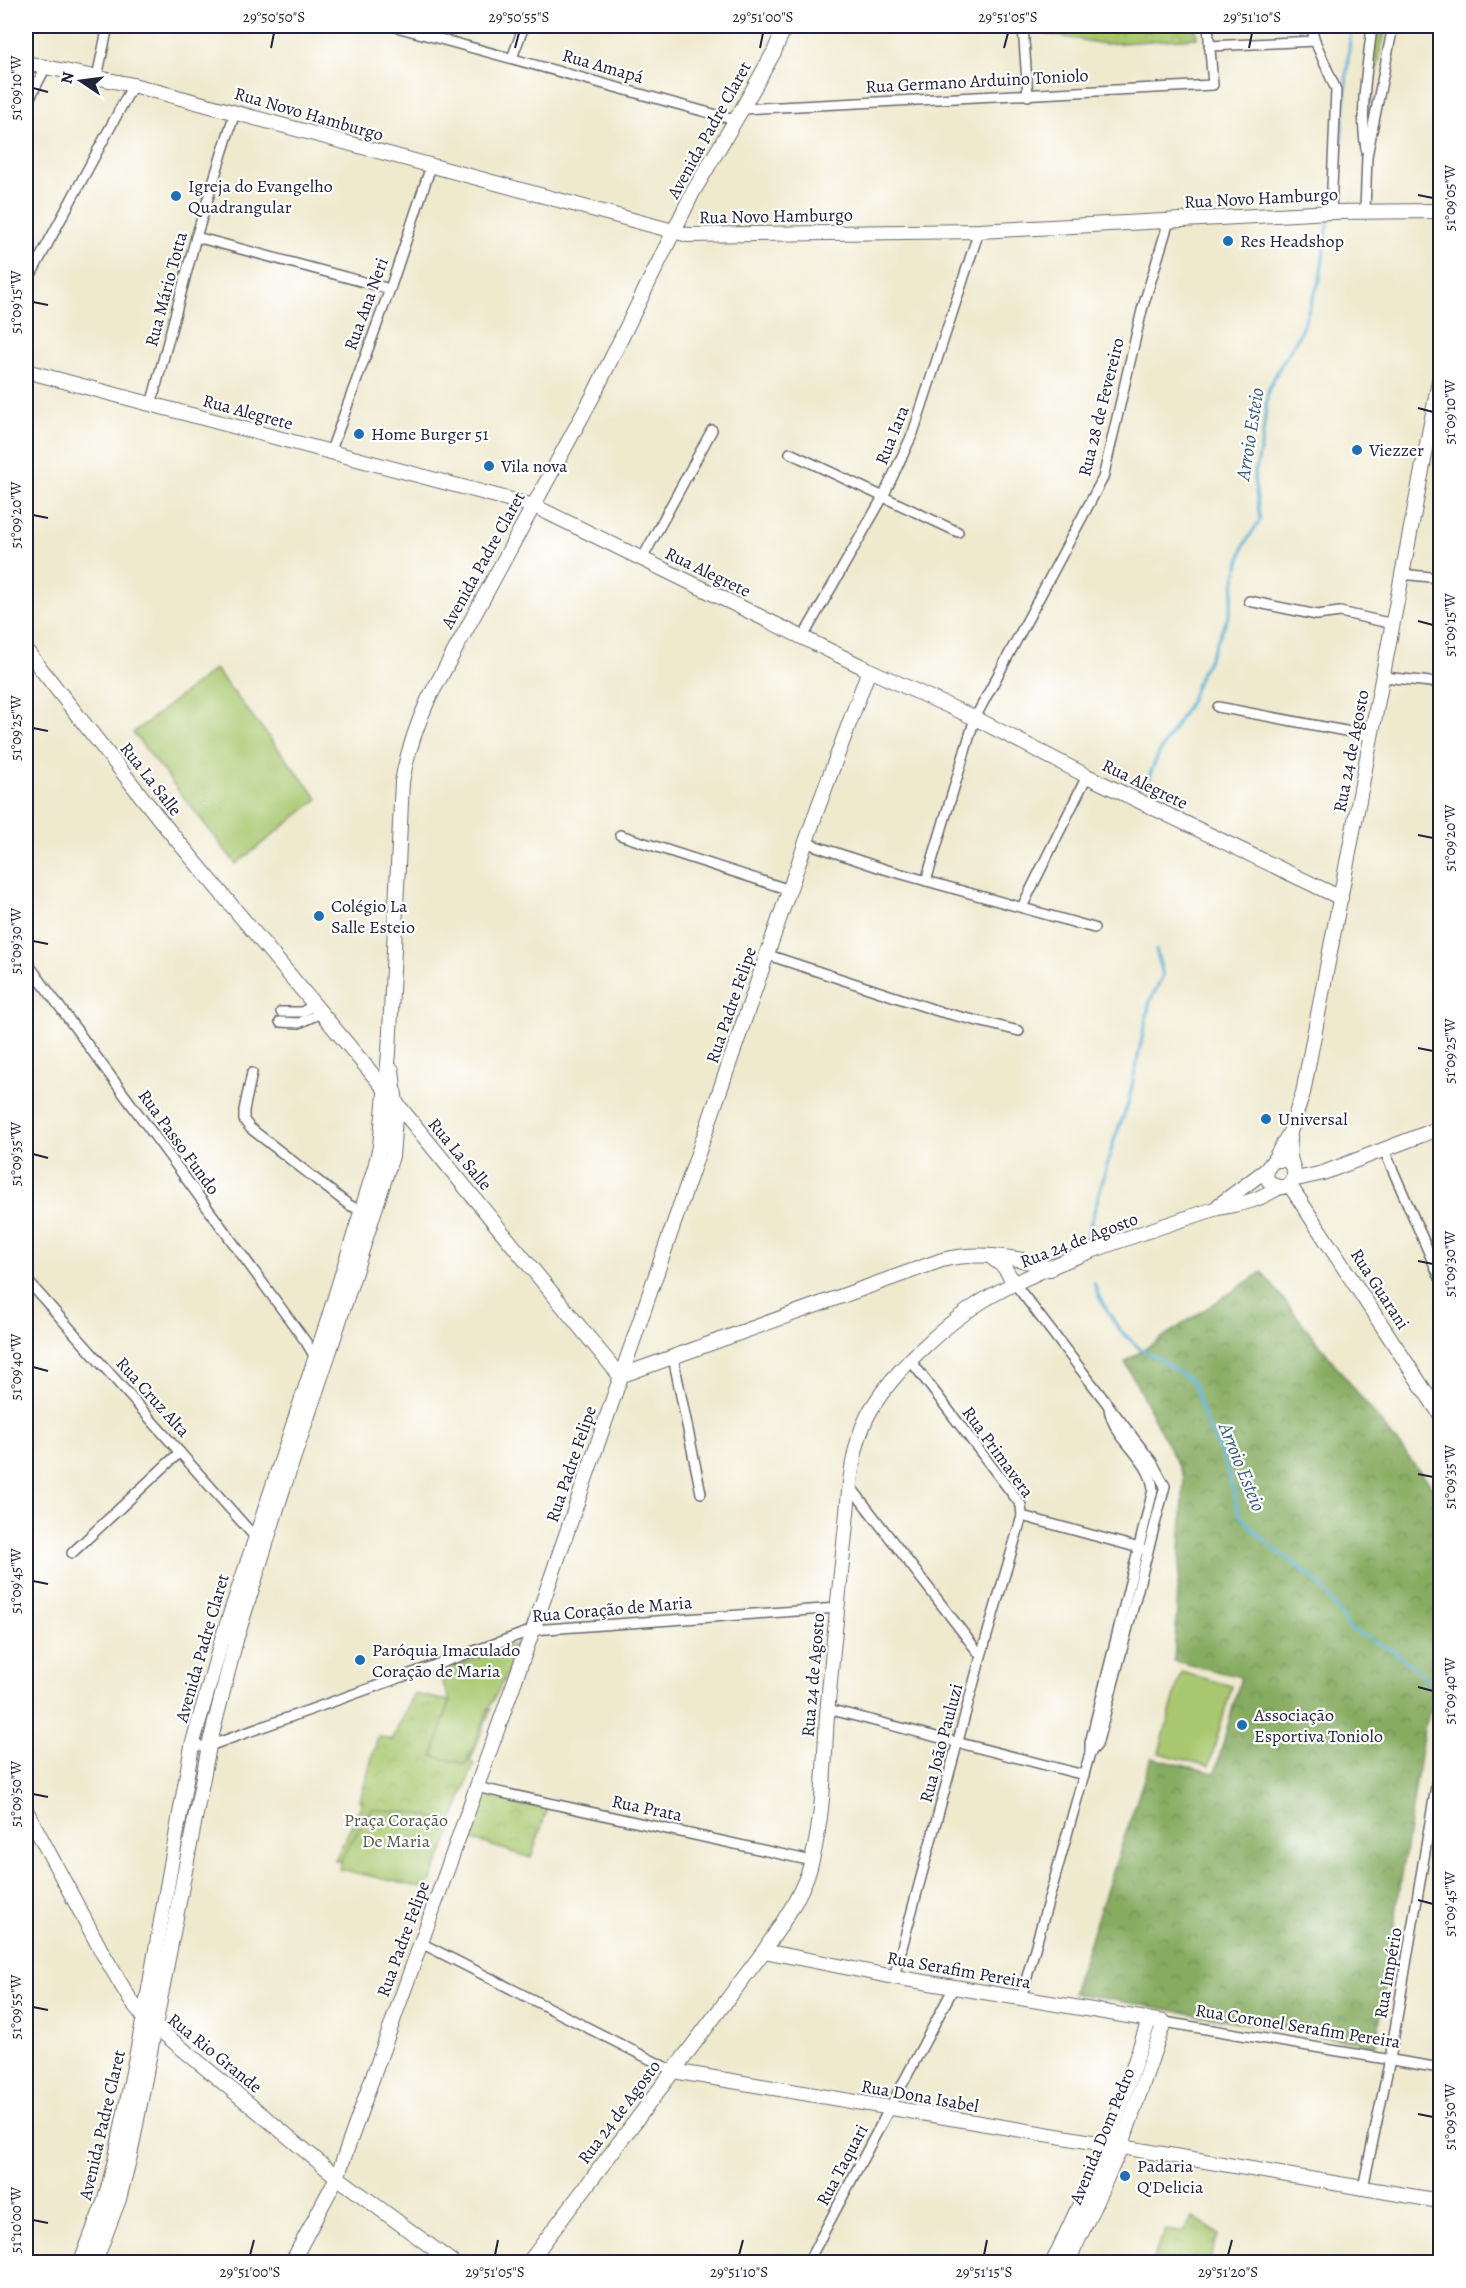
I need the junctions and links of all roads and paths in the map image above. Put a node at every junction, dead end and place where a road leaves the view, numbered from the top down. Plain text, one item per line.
1 (108, 26) edge
2 (393, 26) edge
3 (524, 26) edge
4 (785, 26) edge
5 (1023, 26) edge
6 (1208, 26) edge
7 (1311, 26) edge
8 (1372, 26) edge
9 (1393, 26) edge
10 (1315, 41) junction
11 (1209, 46) junction
12 (512, 58) junction
13 (26, 63) edge
14 (46, 67) junction
15 (97, 77) junction
16 (132, 85) junction
17 (1028, 96) junction
18 (26, 105) edge
19 (235, 112) junction
20 (739, 115) junction
21 (1367, 156) junction
22 (431, 166) junction
23 (1365, 211) junction
24 (1440, 211) edge
25 (1331, 212) junction
26 (1169, 221) junction
27 (675, 231) junction
28 (979, 231) junction
29 (196, 237) junction
30 (26, 284) edge
31 (390, 289) junction
32 (26, 371) edge
33 (1440, 376) edge
34 (151, 405) junction
35 (712, 430) dead end
36 (330, 453) junction
37 (790, 453) dead end
38 (884, 497) junction
39 (534, 506) junction
40 (958, 532) dead end
41 (642, 560) junction
42 (1401, 574) junction
43 (1440, 578) edge
44 (1250, 601) dead end
45 (1393, 624) junction
46 (803, 637) junction
47 (26, 650) edge
48 (869, 670) junction
49 (1384, 677) junction
50 (1440, 683) edge
51 (1218, 707) dead end
52 (975, 718) junction
53 (1372, 736) junction
54 (1087, 776) junction
55 (620, 835) dead end
56 (807, 843) junction
57 (926, 881) junction
58 (790, 890) junction
59 (1341, 898) junction
60 (1022, 907) junction
61 (1094, 928) dead end
62 (768, 955) junction
63 (26, 961) edge
64 (317, 1009) junction
65 (281, 1017) dead end
66 (1019, 1031) dead end
67 (389, 1053) junction
68 (252, 1073) dead end
69 (384, 1088) junction
70 (396, 1105) junction
71 (1440, 1128) edge
72 (1290, 1132) junction
73 (1383, 1150) junction
74 (1270, 1165) junction
75 (1289, 1178) junction
76 (1215, 1208) junction
77 (362, 1211) junction
78 (991, 1257) junction
79 (1050, 1269) junction
80 (1440, 1278) edge
81 (26, 1279) edge
82 (1015, 1284) junction
83 (319, 1353) junction
84 (673, 1357) junction
85 (911, 1361) junction
86 (620, 1376) junction
87 (310, 1391) junction
88 (1109, 1408) junction
89 (1440, 1414) edge
90 (180, 1452) junction
91 (850, 1486) junction
92 (701, 1493) dead end
93 (1022, 1516) junction
94 (255, 1538) junction
95 (1142, 1548) junction
96 (72, 1553) dead end
97 (837, 1608) junction
98 (533, 1630) junction
99 (981, 1656) junction
100 (828, 1709) junction
101 (960, 1741) junction
102 (192, 1746) junction
103 (208, 1746) junction
104 (1440, 1763) edge
105 (1084, 1775) junction
106 (476, 1787) junction
107 (26, 1810) edge
108 (812, 1861) junction
109 (421, 1942) junction
110 (764, 1951) junction
111 (894, 1977) junction
112 (954, 1987) junction
113 (1021, 1998) junction
114 (144, 2017) junction
115 (1149, 2020) junction
116 (1164, 2022) junction
117 (155, 2027) junction
118 (1390, 2059) junction
119 (1440, 2068) edge
120 (673, 2072) junction
121 (890, 2109) junction
122 (1114, 2146) junction
123 (337, 2177) junction
124 (1363, 2188) junction
125 (1093, 2192) junction
126 (1440, 2201) edge
127 (1064, 2236) junction
128 (1078, 2242) junction
129 (81, 2262) edge
130 (95, 2262) edge
131 (292, 2262) edge
132 (452, 2262) edge
133 (529, 2262) edge
134 (808, 2262) edge
135 (1053, 2262) edge
136 (1068, 2262) edge

1 - 15 street
2 - 12 street, Rua Amapá
3 - 12 street
4 - 20 street, Avenida Padre Claret
5 - 17 street
6 - 11 street
7 - 10 street
8 - 21 street
9 - 21 street
10 - 11 street
10 - 25 street
11 - 17 street, Rua Germano Arduino Toniolo
12 - 20 street, Rua Amapá
13 - 14 street, Rua Novo Hamburgo
14 - 15 street, Rua Novo Hamburgo
14 - 18 street
15 - 16 street, Rua Novo Hamburgo
16 - 19 street, Rua Novo Hamburgo
16 - 30 street
17 - 20 street, Rua Germano Arduino Toniolo
19 - 22 street, Rua Novo Hamburgo
19 - 29 street, Rua Mário Totta
20 - 27 street, Avenida Padre Claret
21 - 23 street
22 - 27 street, Rua Novo Hamburgo
22 - 31 street, Rua Ana Neri
23 - 24 street, Rua Novo Hamburgo
23 - 25 street, Rua Novo Hamburgo
25 - 26 street, Rua Novo Hamburgo
26 - 28 street, Rua Novo Hamburgo
26 - 52 street, Rua 28 de Fevereiro
27 - 28 street, Rua Novo Hamburgo
27 - 39 street, Avenida Padre Claret
28 - 38 street, Rua Iara
29 - 31 street
29 - 34 street, Rua Mário Totta
31 - 36 street, Rua Ana Neri
32 - 34 street, Rua Alegrete
33 - 42 street, Rua 24 de Agosto
34 - 36 street, Rua Alegrete
35 - 41 street
36 - 39 street, Rua Alegrete
37 - 38 street
38 - 40 street
38 - 46 street, Rua Iara
39 - 41 street, Rua Alegrete
39 - 67 street, Avenida Padre Claret
41 - 46 street, Rua Alegrete
42 - 43 street
42 - 45 street, Rua 24 de Agosto
44 - 45 street
45 - 49 street, Rua 24 de Agosto
46 - 48 street, Rua Alegrete
47 - 64 street, Rua La Salle
48 - 52 street, Rua Alegrete
48 - 56 street, Rua Padre Felipe
49 - 50 street
49 - 53 street, Rua 24 de Agosto
51 - 53 street
52 - 54 street, Rua Alegrete
52 - 57 street, Rua 28 de Fevereiro
53 - 59 street, Rua 24 de Agosto
54 - 59 street, Rua Alegrete
54 - 60 street
55 - 58 street
56 - 57 street
56 - 58 street, Rua Padre Felipe
57 - 60 street
58 - 62 street, Rua Padre Felipe
59 - 72 street, Rua 24 de Agosto
60 - 61 street
62 - 66 street
62 - 86 street, Rua Padre Felipe
63 - 83 street, Rua Passo Fundo
64 - 65 street
64 - 69 street, Rua La Salle
67 - 69 street, Avenida Padre Claret
67 - 70 street, Avenida Padre Claret
68 - 77 street
69 - 70 street, Rua La Salle
69 - 77 street, Avenida Padre Claret
70 - 83 street, Avenida Padre Claret
70 - 86 street, Rua La Salle
71 - 73 street
72 - 74 street, Rua 24 de Agosto
72 - 75 street, Rua 24 de Agosto
73 - 75 street
73 - 80 street
74 - 75 street
74 - 75 street, Rua Guarani
74 - 76 street, Rua 24 de Agosto
75 - 76 street, Rua 24 de Agosto
75 - 89 street, Rua Guarani
76 - 79 street, Rua 24 de Agosto
77 - 83 street, Avenida Padre Claret
78 - 79 street
78 - 82 street
78 - 84 street
79 - 82 street, Rua 24 de Agosto
81 - 90 street, Rua Cruz Alta
82 - 85 street, Rua 24 de Agosto
82 - 88 street
83 - 87 street, Avenida Padre Claret
84 - 86 street
84 - 92 street
85 - 91 street, Rua 24 de Agosto
85 - 93 street, Rua Primavera
86 - 98 street, Rua Padre Felipe
87 - 94 street, Avenida Padre Claret
87 - 103 street, Avenida Padre Claret
88 - 95 street
88 - 95 street
90 - 94 street, Rua Cruz Alta
90 - 96 street
91 - 97 street, Rua 24 de Agosto
91 - 99 street
93 - 95 street, Rua Primavera
93 - 99 street, Rua João Pauluzi
94 - 102 street, Avenida Padre Claret
95 - 105 street
97 - 98 street, Rua Coração de Maria
97 - 100 street, Rua 24 de Agosto
98 - 103 street, Rua Coração de Maria
98 - 106 street, Rua Padre Felipe
99 - 101 street, Rua João Pauluzi
100 - 101 street
100 - 108 street, Rua 24 de Agosto
101 - 105 street
101 - 111 street, Rua João Pauluzi
102 - 103 street, Rua Coração de Maria
102 - 114 street, Avenida Padre Claret
103 - 117 street, Avenida Padre Claret
104 - 118 street, Rua Império
105 - 113 street
106 - 108 street, Rua Prata
106 - 109 street, Rua Padre Felipe
107 - 114 street, Rua Rio Grande
108 - 110 street, Rua 24 de Agosto
109 - 120 street, Rua Dona Isabel
109 - 123 street, Rua Padre Felipe
110 - 111 street, Rua Serafim Pereira
110 - 120 street, Rua 24 de Agosto
111 - 112 street, Rua Serafim Pereira
112 - 113 street, Rua Serafim Pereira
112 - 121 street, Rua Taquari
113 - 115 street, Rua Serafim Pereira
114 - 117 street, Rua Rio Grande
114 - 129 street, Avenida Padre Claret
115 - 116 street, Rua Coronel Serafim Pereira
115 - 122 street, Avenida Dom Pedro
116 - 118 street, Rua Coronel Serafim Pereira
116 - 122 street, Avenida Dom Pedro
117 - 123 street, Rua Rio Grande
117 - 130 street, Avenida Padre Claret
118 - 119 street, Rua Coronel Serafim Pereira
118 - 124 street, Rua Império
120 - 121 street, Rua Dona Isabel
120 - 133 street, Rua 24 de Agosto
121 - 122 street, Rua Dona Isabel
121 - 134 street, Rua Taquari
122 - 124 street, Rua Dona Isabel
122 - 125 street, Avenida Dom Pedro
123 - 131 street, Rua Padre Felipe
123 - 132 street, Rua Rio Grande
124 - 126 street, Rua Dona Isabel
125 - 127 street, Avenida Dom Pedro
125 - 128 street, Avenida Dom Pedro
127 - 128 street
127 - 135 street, Avenida Dom Pedro
128 - 136 street, Avenida Dom Pedro

